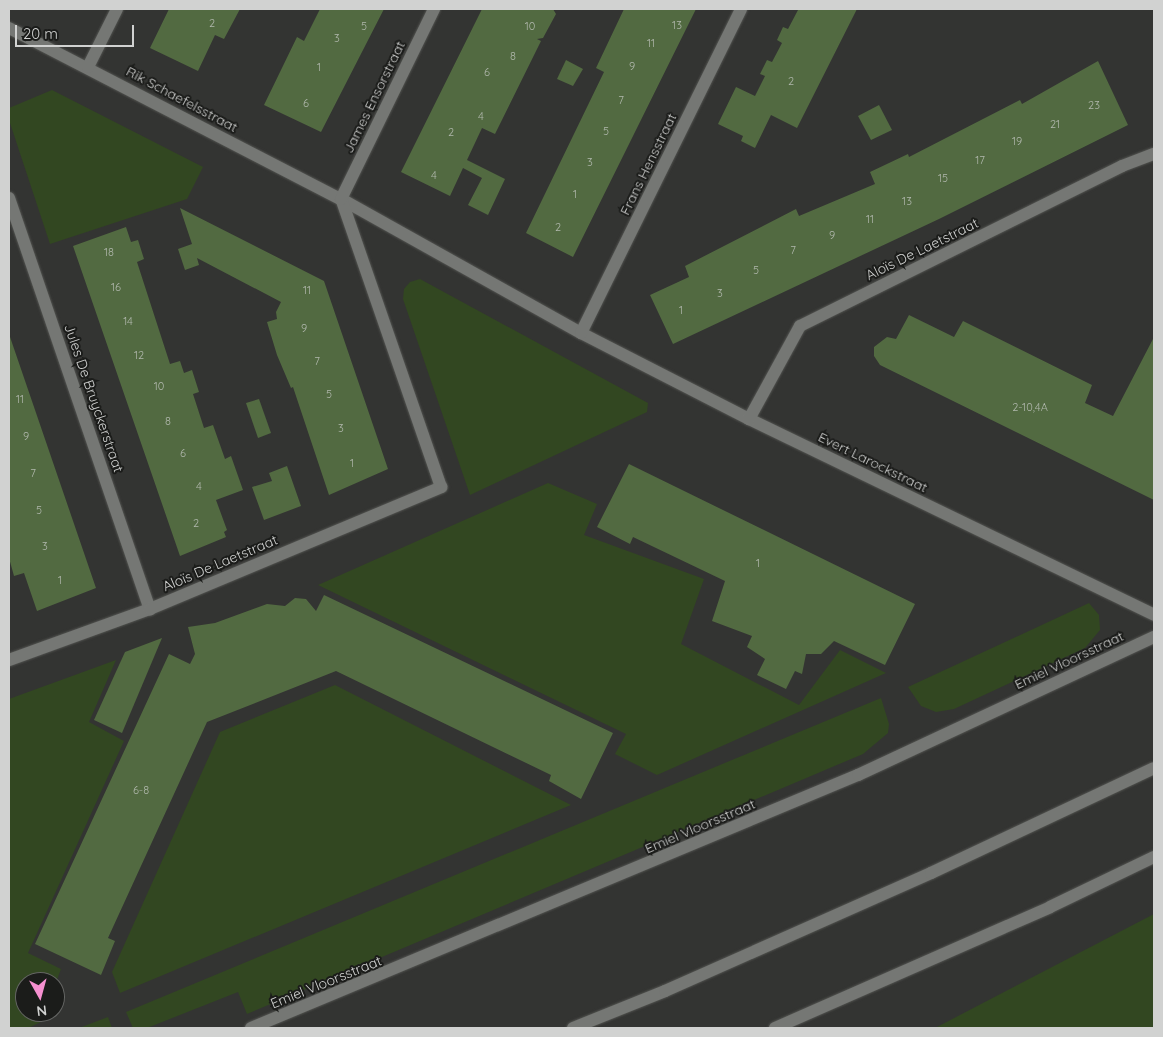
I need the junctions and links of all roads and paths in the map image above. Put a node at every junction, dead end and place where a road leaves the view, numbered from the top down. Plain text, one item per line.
1 (117, 9) edge
2 (434, 9) edge
3 (741, 9) edge
4 (9, 28) edge
5 (88, 67) junction
6 (1154, 154) edge
7 (9, 198) edge
8 (341, 199) junction
9 (580, 333) junction
10 (749, 419) junction
11 (150, 609) junction
12 (1154, 615) edge
13 (1154, 638) edge
14 (9, 660) edge
15 (1154, 768) edge
16 (1154, 857) edge
17 (251, 1028) edge
18 (573, 1028) edge
19 (775, 1028) edge

1 - 5 street
2 - 8 street, James Ensorstraat
3 - 9 street, Frans Hensstraat
4 - 5 street, Rik Schaefelsstraat
5 - 8 street, Rik Schaefelsstraat
6 - 10 street, Aloïs De Laetstraat
7 - 11 street, Jules De Bruyckerstraat
8 - 9 street, Rik Schaefelsstraat
8 - 11 street, Aloïs De Laetstraat
9 - 10 street, Evert Larockstraat
10 - 12 street, Evert Larockstraat
11 - 14 street, Aloïs De Laetstraat
13 - 17 street, Emiel Vloorsstraat
15 - 18 street
16 - 19 street

